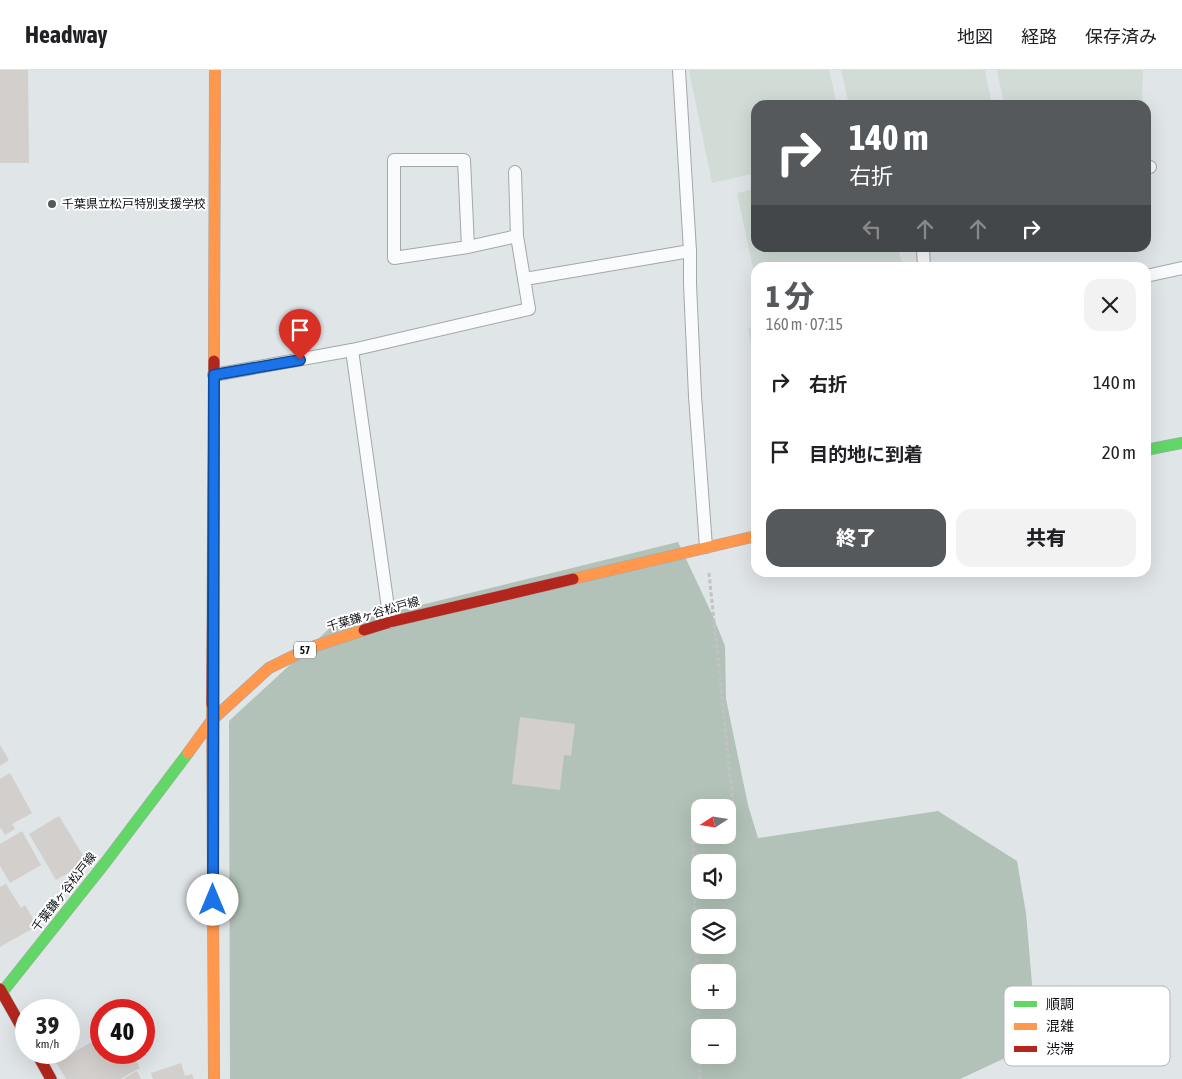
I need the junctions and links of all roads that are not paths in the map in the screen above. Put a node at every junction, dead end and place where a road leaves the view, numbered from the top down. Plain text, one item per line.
1 (215, 70) edge
2 (679, 70) edge
3 (515, 172) dead end
4 (517, 236) junction
5 (468, 247) junction
6 (690, 251) junction
7 (1182, 268) edge
8 (1151, 275) edge
9 (524, 279) junction
10 (352, 350) junction
11 (214, 375) junction
12 (1182, 443) edge
13 (1151, 449) edge
14 (751, 537) edge
15 (706, 547) junction
16 (390, 622) junction
17 (212, 720) junction
18 (1, 992) edge
19 (15, 1016) edge
20 (43, 1064) edge
21 (51, 1079) edge
22 (214, 1079) edge

1 - 11 main road
2 - 6 lane
3 - 4 lane
4 - 5 lane
4 - 9 lane
5 - 5 lane
6 - 9 lane
6 - 15 lane
7 - 8 lane
9 - 10 lane
10 - 11 lane
10 - 16 lane
11 - 17 main road
12 - 13 main road
14 - 15 main road, 千葉鎌ヶ谷松戸線 / 57
15 - 16 main road, 千葉鎌ヶ谷松戸線 / 57
16 - 17 main road, 千葉鎌ヶ谷松戸線 / 57
17 - 18 main road, 千葉鎌ヶ谷松戸線 / 57
17 - 22 main road
18 - 19 main road
20 - 21 main road

